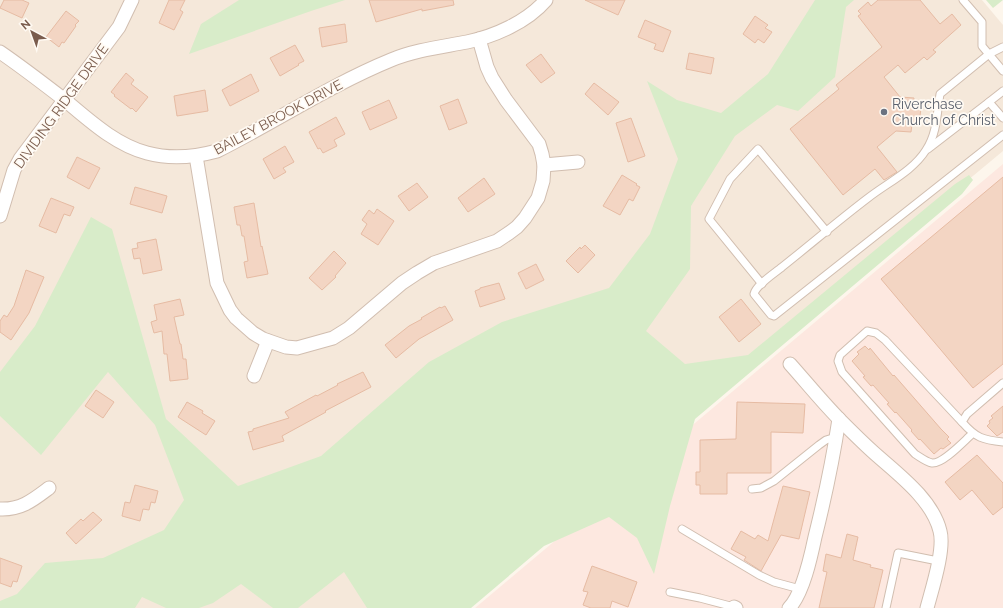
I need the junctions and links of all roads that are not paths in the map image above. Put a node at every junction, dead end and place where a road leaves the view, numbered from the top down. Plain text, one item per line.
1 (132, 0) edge
2 (546, 0) edge
3 (963, 0) edge
4 (479, 39) junction
5 (1003, 47) edge
6 (0, 52) edge
7 (989, 54) junction
8 (1003, 71) edge
9 (1003, 91) edge
10 (65, 100) junction
11 (989, 102) junction
12 (1003, 118) edge
13 (1003, 135) edge
14 (926, 150) junction
15 (196, 156) junction
16 (578, 162) dead end
17 (544, 165) junction
18 (0, 216) edge
19 (827, 232) junction
20 (762, 284) junction
21 (268, 341) junction
22 (790, 364) dead end
23 (254, 376) dead end
24 (1003, 383) edge
25 (839, 419) junction
26 (962, 422) junction
27 (972, 434) junction
28 (836, 437) junction
29 (1003, 442) edge
30 (49, 488) dead end
31 (752, 489) dead end
32 (0, 508) edge
33 (682, 529) dead end
34 (938, 561) junction
35 (800, 589) junction
36 (670, 592) dead end
37 (735, 608) edge
38 (789, 608) edge
39 (886, 608) edge
40 (927, 608) edge

1 - 10 street, DIVIDING RIDGE DRIVE
2 - 4 street, BAILEY BROOK DRIVE
3 - 7 lane
4 - 15 street, BAILEY BROOK DRIVE
4 - 17 street
5 - 7 lane
6 - 10 street, BAILEY BROOK DRIVE
7 - 8 lane
7 - 14 lane
9 - 11 lane
10 - 15 street, BAILEY BROOK DRIVE
10 - 18 street, DIVIDING RIDGE DRIVE
11 - 12 lane
11 - 14 lane
13 - 20 lane
14 - 19 lane
15 - 21 street
16 - 17 street
17 - 21 street
19 - 20 lane
19 - 20 lane
21 - 23 street
22 - 25 street
24 - 26 lane
25 - 28 street
25 - 34 street
26 - 27 lane
26 - 27 lane
27 - 29 lane
28 - 31 lane
28 - 35 street
30 - 32 street
33 - 35 lane
34 - 39 lane
34 - 40 street
35 - 38 street
36 - 37 lane

